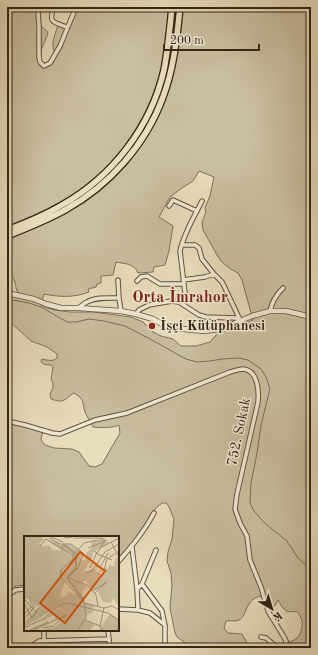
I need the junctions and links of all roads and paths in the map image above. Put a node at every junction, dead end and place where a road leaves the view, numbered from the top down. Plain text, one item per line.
1 (38, 7) edge
2 (54, 7) edge
3 (76, 7) edge
4 (172, 7) edge
5 (180, 7) edge
6 (67, 27) junction
7 (202, 201) dead end
8 (169, 206) dead end
9 (197, 211) junction
10 (26, 225) junction
11 (7, 230) edge
12 (7, 236) edge
13 (182, 244) junction
14 (214, 274) junction
15 (118, 280) dead end
16 (137, 281) dead end
17 (183, 282) junction
18 (283, 288) dead end
19 (7, 293) edge
20 (119, 298) junction
21 (181, 303) junction
22 (79, 308) junction
23 (121, 311) junction
24 (270, 311) junction
25 (136, 314) junction
26 (311, 318) edge
27 (241, 321) junction
28 (7, 421) edge
29 (154, 514) dead end
30 (132, 547) junction
31 (156, 550) dead end
32 (119, 561) edge
33 (142, 584) junction
34 (24, 589) edge
35 (137, 589) junction
36 (7, 595) edge
37 (119, 609) edge
38 (138, 610) junction
39 (166, 626) junction
40 (44, 631) edge
41 (108, 631) edge
42 (261, 637) dead end
43 (109, 639) junction
44 (44, 641) junction
45 (29, 648) edge
46 (110, 648) edge
47 (165, 648) edge
48 (278, 648) edge
49 (286, 648) edge

1 - 6 street
2 - 6 street
3 - 6 street
4 - 10 main road
5 - 10 main road
7 - 9 street
8 - 9 street
9 - 13 street
10 - 11 main road
10 - 12 main road
13 - 14 street
13 - 17 street
14 - 17 street
14 - 27 street
15 - 20 street
16 - 17 street
17 - 21 street
18 - 24 street
19 - 22 street
20 - 22 street
20 - 23 street
21 - 25 street
21 - 27 street
22 - 23 street
23 - 25 street
24 - 26 street
24 - 27 street
25 - 27 street
28 - 49 street, 752. Sokak
29 - 30 street
30 - 32 street
30 - 35 street
31 - 33 street
33 - 35 street
33 - 39 street
34 - 36 street
35 - 38 street
37 - 38 street
38 - 39 street
39 - 47 street
40 - 44 street
41 - 43 street
42 - 48 street
43 - 44 street
43 - 46 street
44 - 45 street

